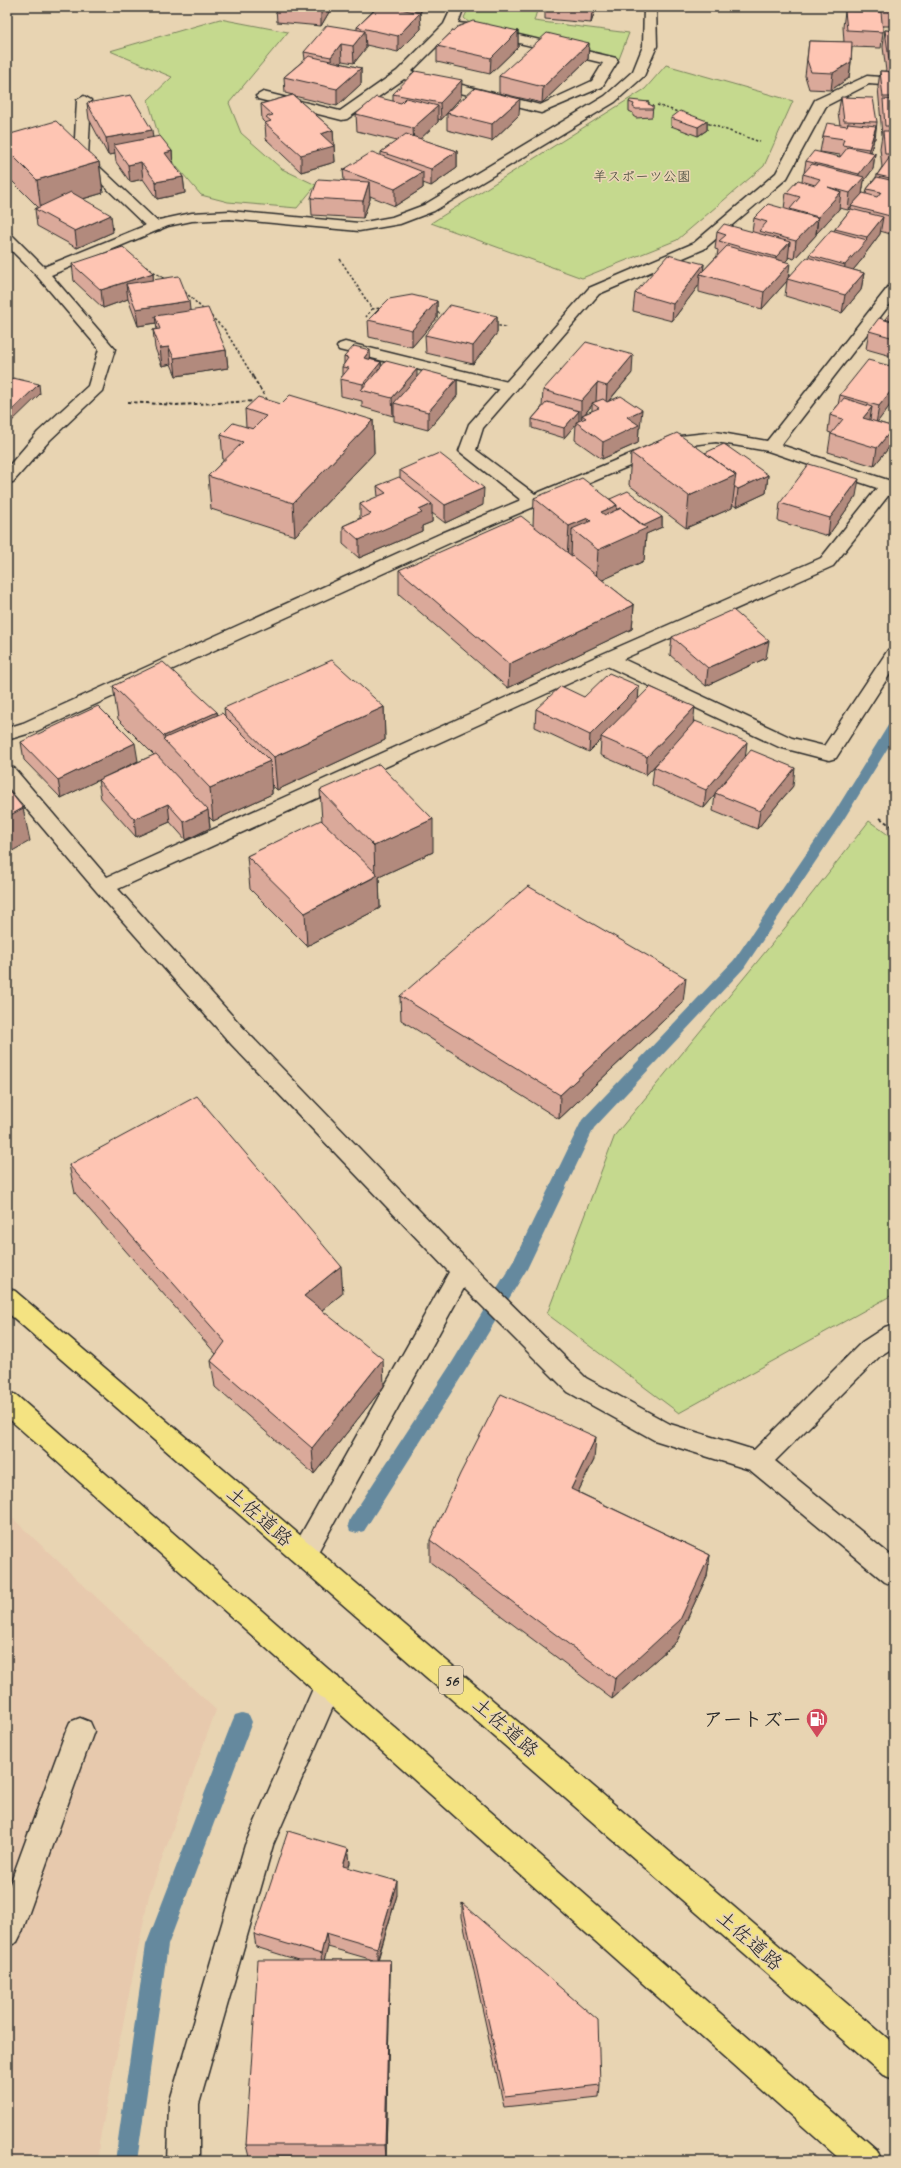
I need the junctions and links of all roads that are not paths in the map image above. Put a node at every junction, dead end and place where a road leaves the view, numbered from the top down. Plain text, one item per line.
1 (458, 7) edge
2 (650, 7) edge
3 (450, 26) junction
4 (402, 74) junction
5 (894, 82) edge
6 (263, 96) dead end
7 (84, 100) dead end
8 (155, 227) junction
9 (7, 238) edge
10 (42, 273) junction
11 (894, 289) edge
12 (344, 347) road end
13 (510, 387) junction
14 (771, 447) junction
15 (7, 478) edge
16 (890, 487) edge
17 (533, 501) junction
18 (894, 654) edge
19 (607, 659) junction
20 (7, 734) edge
21 (7, 773) edge
22 (104, 887) junction
23 (465, 1273) junction
24 (7, 1298) edge
25 (894, 1334) edge
26 (882, 1351) edge
27 (7, 1402) edge
28 (758, 1462) junction
29 (304, 1553) junction
30 (894, 1574) edge
31 (328, 1686) junction
32 (80, 1731) dead end
33 (7, 1932) edge
34 (894, 2064) edge
35 (183, 2161) edge
36 (865, 2161) edge

1 - 3 street
2 - 8 street
3 - 4 street
3 - 4 street
4 - 6 street
5 - 13 street
7 - 8 street
8 - 10 street
9 - 10 street
10 - 15 street
11 - 14 street
12 - 13 street
13 - 17 street
14 - 16 street
14 - 17 street
16 - 19 street
17 - 20 street
18 - 19 street
19 - 22 street
21 - 22 street
22 - 23 street
23 - 28 street
23 - 29 street
24 - 29 highway, 土佐道路 / 56
25 - 26 street
26 - 28 street
27 - 31 highway
28 - 30 street
29 - 34 highway, 土佐道路 / 56
31 - 35 street
31 - 36 highway
32 - 33 street

